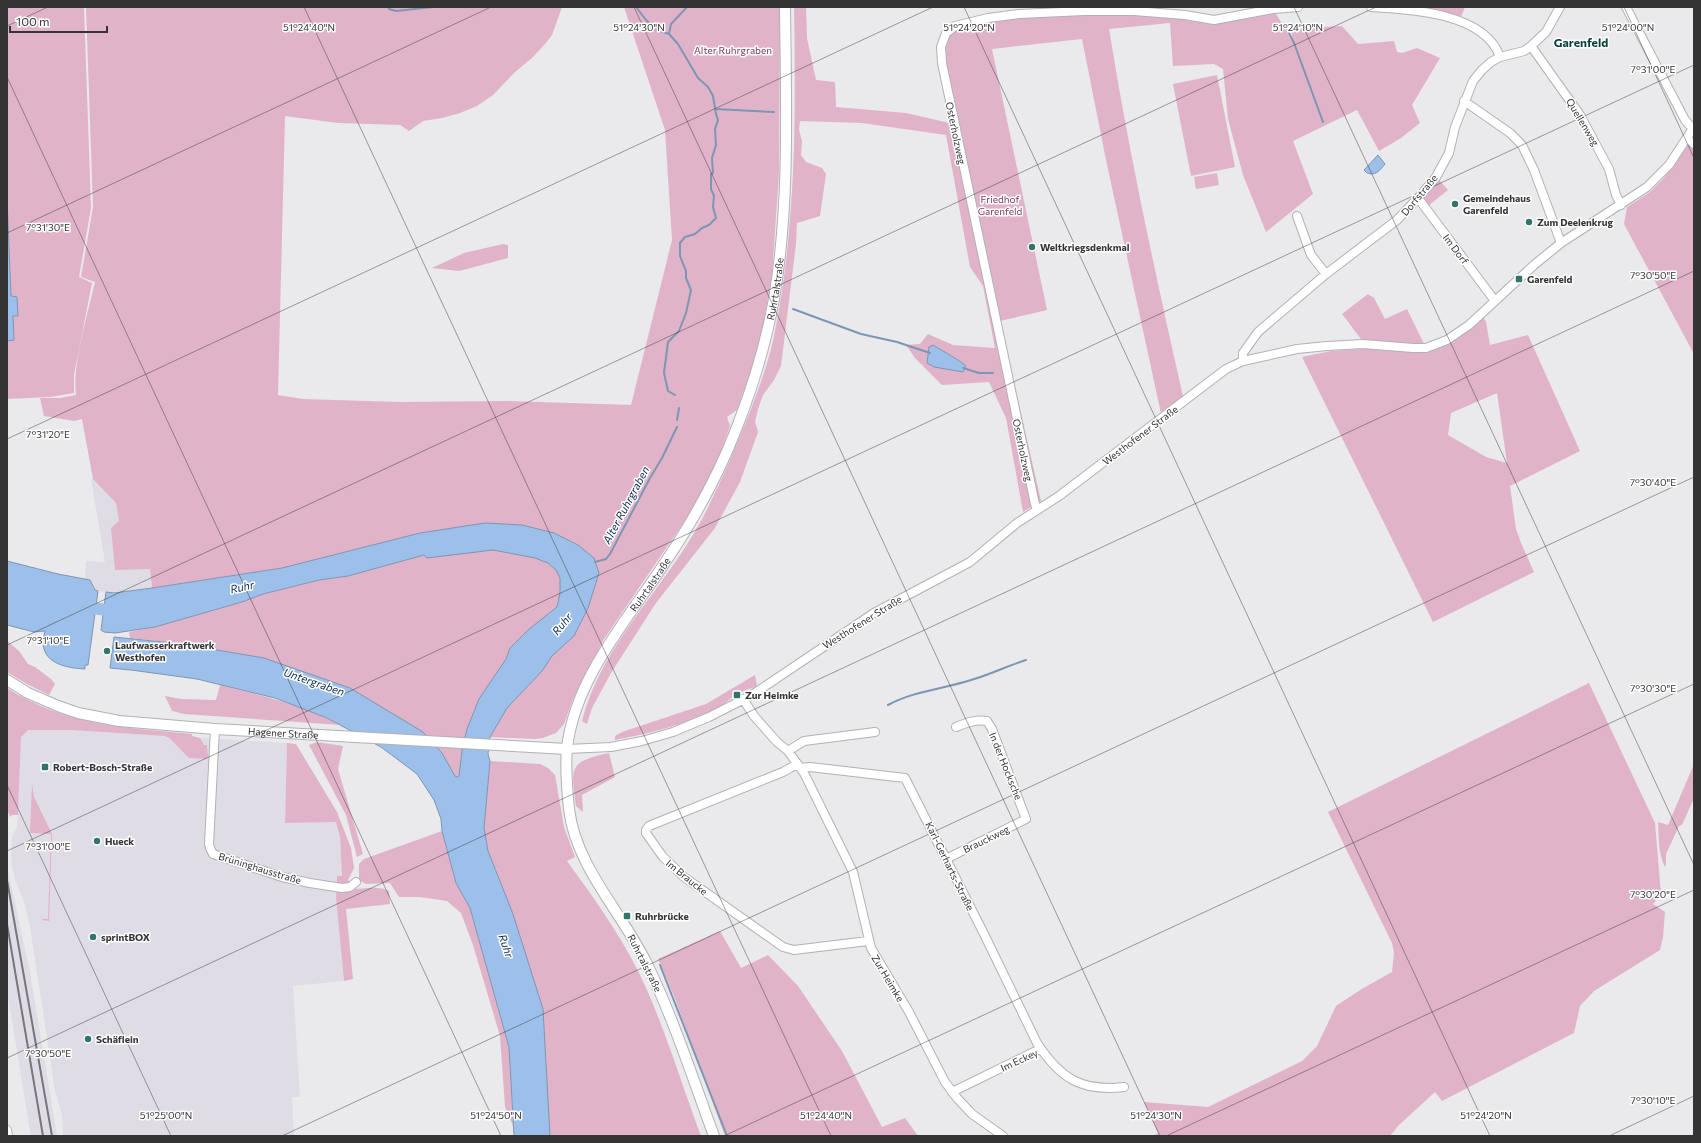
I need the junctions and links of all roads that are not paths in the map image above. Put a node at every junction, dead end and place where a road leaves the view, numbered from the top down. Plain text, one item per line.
1 (785, 7) edge
2 (1298, 7) edge
3 (1371, 7) edge
4 (1560, 7) edge
5 (1626, 7) edge
6 (1531, 46) junction
7 (1500, 58) junction
8 (1464, 101) junction
9 (1694, 128) edge
10 (1687, 138) junction
11 (1694, 144) edge
12 (1418, 198) junction
13 (1621, 205) junction
14 (1297, 216) dead end
15 (1561, 243) junction
16 (1326, 274) junction
17 (1495, 300) junction
18 (1243, 361) junction
19 (1038, 509) junction
20 (8, 681) edge
21 (743, 699) junction
22 (956, 727) dead end
23 (215, 729) junction
24 (875, 732) dead end
25 (567, 749) junction
26 (788, 751) junction
27 (799, 766) junction
28 (1026, 819) joint
29 (946, 859) junction
30 (356, 882) dead end
31 (868, 941) junction
32 (1040, 1049) junction
33 (1124, 1088) dead end
34 (952, 1092) junction
35 (7, 1130) edge
36 (8, 1136) edge
37 (714, 1136) edge
38 (1003, 1136) edge

1 - 25 main road, Ruhrtalstraße
2 - 19 street, Osterholzweg
3 - 7 street
4 - 6 street, Dorfstraße
5 - 9 street
6 - 7 street, Dorfstraße
6 - 13 street, Quellenweg
7 - 8 street, Dorfstraße
8 - 12 street, Dorfstraße
8 - 15 street
9 - 10 street, Westhofener Straße
10 - 11 street
10 - 13 street, Westhofener Straße
12 - 16 street, Dorfstraße
12 - 17 street, Im Dorf
13 - 15 street, Westhofener Straße
14 - 16 street
15 - 17 street, Westhofener Straße
16 - 18 street, Dorfstraße
17 - 18 street, Westhofener Straße
18 - 19 street, Westhofener Straße
19 - 21 street, Westhofener Straße
20 - 23 main road, Hagener Straße
21 - 25 street, Westhofener Straße
21 - 26 street, Zur Heimke
22 - 28 street, In der Hocksche
23 - 25 main road, Hagener Straße
23 - 30 street, Brüninghausstraße
24 - 26 street
25 - 37 main road, Ruhrtalstraße
26 - 27 street, Zur Heimke
27 - 29 street, Karl-Gerharts-Straße
27 - 31 street, Zur Heimke
27 - 31 street, Im Braucke
28 - 29 street, Brauckweg
29 - 32 street, Karl-Gerharts-Straße
31 - 34 street, Zur Heimke
32 - 33 street, Im Eckey
32 - 34 street, Im Eckey
34 - 38 street, Zur Heimke
35 - 36 street

